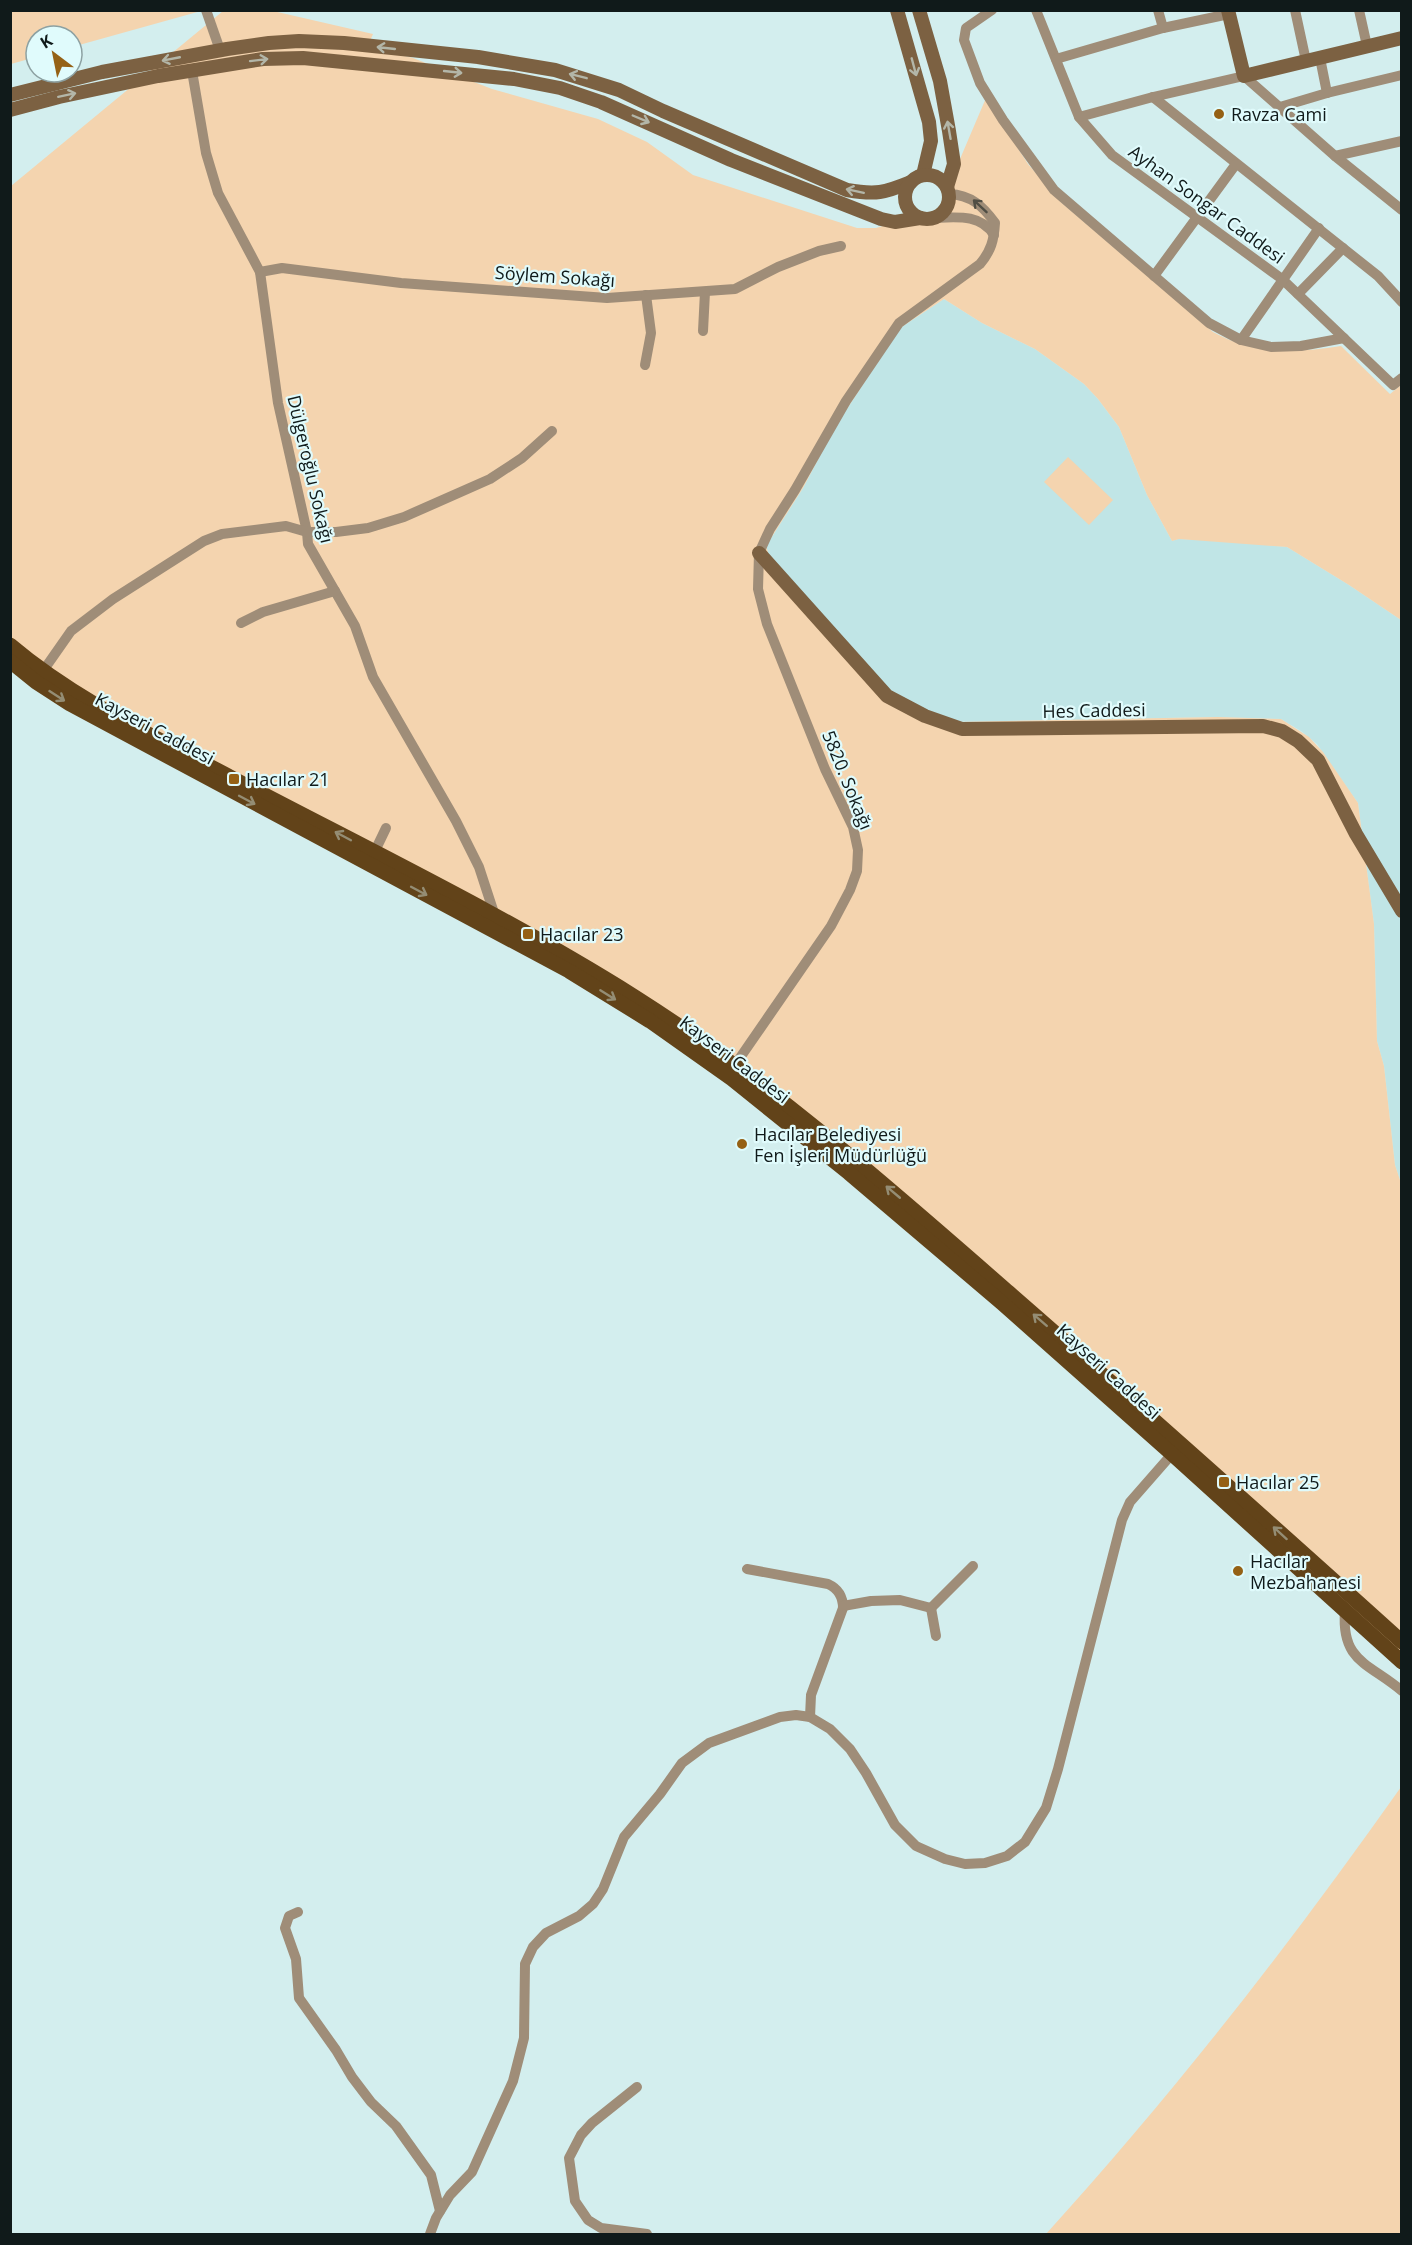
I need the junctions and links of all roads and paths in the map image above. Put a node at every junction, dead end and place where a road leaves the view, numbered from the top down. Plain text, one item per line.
1 (206, 10) edge
2 (897, 10) edge
3 (919, 10) edge
4 (992, 10) edge
5 (1036, 10) edge
6 (1158, 10) edge
7 (1295, 10) edge
8 (1359, 10) edge
9 (1228, 12) edge
10 (1163, 28) junction
11 (1401, 38) edge
12 (1367, 46) junction
13 (220, 50) junction
14 (1056, 59) junction
15 (1313, 59) junction
16 (192, 71) junction
17 (1401, 75) edge
18 (1244, 76) junction
19 (1327, 93) junction
20 (10, 95) edge
21 (1153, 97) junction
22 (1280, 107) junction
23 (10, 110) edge
24 (1079, 117) junction
25 (1401, 141) edge
26 (1335, 156) junction
27 (1236, 164) junction
28 (917, 178) junction
29 (948, 190) junction
30 (1401, 210) edge
31 (1196, 217) junction
32 (920, 218) junction
33 (935, 218) junction
34 (1319, 228) junction
35 (994, 235) junction
36 (841, 246) dead end
37 (1343, 248) junction
38 (260, 272) junction
39 (1154, 276) junction
40 (1282, 279) junction
41 (705, 291) junction
42 (1298, 294) junction
43 (646, 295) junction
44 (1401, 302) edge
45 (703, 331) dead end
46 (1344, 338) junction
47 (1241, 340) junction
48 (645, 364) dead end
49 (1401, 378) edge
50 (552, 431) dead end
51 (307, 532) junction
52 (759, 553) junction
53 (335, 591) junction
54 (241, 623) dead end
55 (11, 651) edge
56 (43, 671) junction
57 (386, 828) dead end
58 (374, 853) junction
59 (1401, 911) edge
60 (495, 917) junction
61 (735, 1065) junction
62 (1177, 1448) junction
63 (973, 1566) dead end
64 (747, 1569) dead end
65 (843, 1606) junction
66 (931, 1608) junction
67 (1345, 1611) junction
68 (936, 1636) dead end
69 (1401, 1642) edge
70 (1401, 1662) edge
71 (1401, 1691) edge
72 (810, 1717) junction
73 (298, 1912) dead end
74 (637, 2087) dead end
75 (440, 2211) junction
76 (430, 2235) edge
77 (647, 2235) edge

1 - 13 street
2 -> 28 street
29 -> 3 street
4 - 39 street
5 - 14 street, Ayhan Songar Caddesi
6 - 10 street
7 - 15 street
8 - 12 street
9 - 10 street
9 - 18 street
10 - 14 street
11 - 12 street
12 - 15 street
13 -> 20 street
28 -> 13 street
14 - 24 street, Ayhan Songar Caddesi
15 - 18 street
15 - 19 street
23 -> 16 street
16 -> 32 street
16 - 38 street, Dülgeroğlu Sokağı
17 - 19 street
18 - 21 street
18 - 22 street
19 - 22 street
21 - 24 street
21 - 27 street
22 - 26 street
24 - 31 street, Ayhan Songar Caddesi
25 - 26 street
26 - 30 street
27 - 31 street
27 - 34 street
28 - 29 street
28 - 32 street
29 - 33 street
35 -> 29 street
31 - 39 street
31 - 40 street, Ayhan Songar Caddesi
32 - 33 street
33 - 35 street
34 - 37 street
34 - 40 street
35 - 52 street
36 - 41 street, Söylem Sokağı
37 - 42 street
37 - 44 street
38 - 43 street, Söylem Sokağı
38 - 51 street, Dülgeroğlu Sokağı
39 - 47 street
40 - 42 street, Ayhan Songar Caddesi
40 - 47 street
41 - 43 street, Söylem Sokağı
41 - 45 street
42 - 46 street, Ayhan Songar Caddesi
43 - 48 street
46 - 47 street
46 - 49 street, Ayhan Songar Caddesi
50 - 51 street
51 - 53 street, Dülgeroğlu Sokağı
51 - 56 street
52 - 59 street, Hes Caddesi
52 - 61 street, 5820. Sokağı
53 - 54 street
53 - 60 street, Dülgeroğlu Sokağı
55 - 56 main road, Kayseri Caddesi
55 -> 62 main road, Kayseri Caddesi
58 -> 56 main road, Kayseri Caddesi
57 - 58 street
58 - 60 main road, Kayseri Caddesi
60 - 61 main road, Kayseri Caddesi
62 -> 61 main road, Kayseri Caddesi
62 - 67 main road, Kayseri Caddesi
69 -> 62 main road, Kayseri Caddesi
62 - 72 street
63 - 66 street
64 - 65 street
65 - 66 street
65 - 72 street
66 - 68 street
67 - 70 main road, Kayseri Caddesi
67 - 71 street
72 - 75 street
73 - 75 street
74 - 77 street
75 - 76 street

